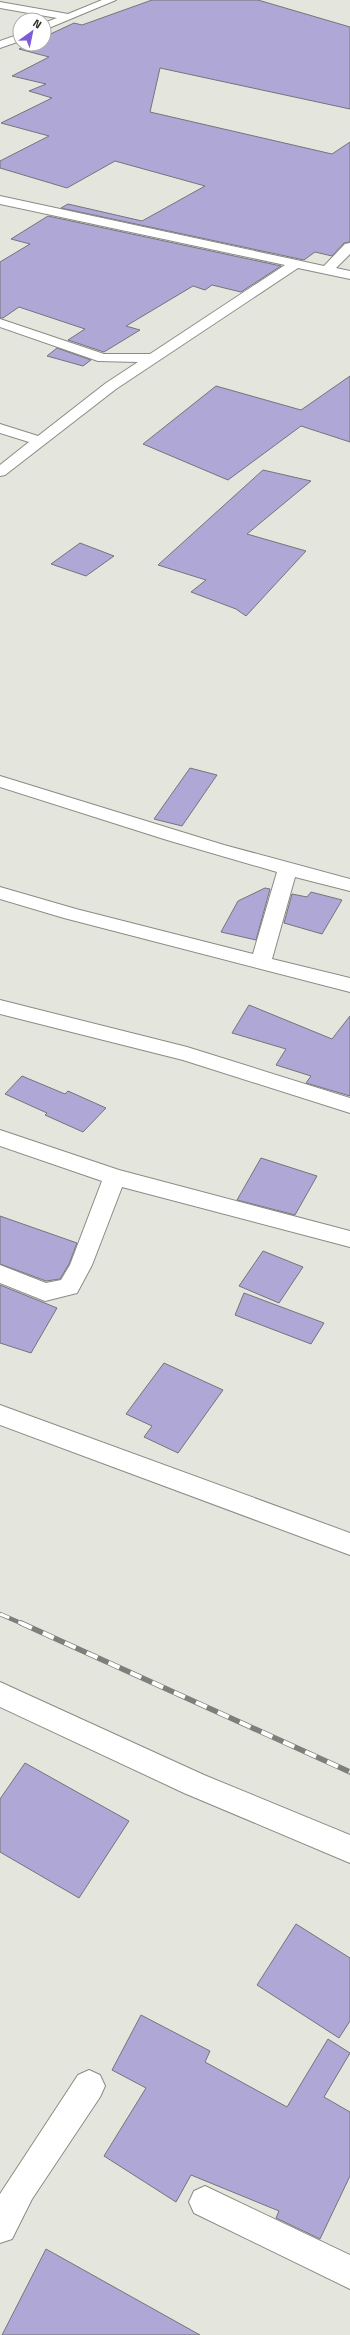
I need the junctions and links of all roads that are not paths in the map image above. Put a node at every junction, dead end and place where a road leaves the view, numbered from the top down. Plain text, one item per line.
1 (111, 0) edge
2 (0, 5) edge
3 (68, 17) junction
4 (52, 24) edge
5 (12, 40) edge
6 (0, 45) edge
7 (0, 200) edge
8 (350, 247) edge
9 (295, 264) junction
10 (327, 270) junction
11 (350, 276) edge
12 (0, 323) edge
13 (103, 358) junction
14 (156, 358) junction
15 (125, 377) junction
16 (0, 428) edge
17 (40, 441) junction
18 (0, 472) edge
19 (0, 781) edge
20 (287, 870) junction
21 (350, 884) edge
22 (0, 893) edge
23 (261, 961) junction
24 (350, 985) edge
25 (0, 1007) edge
26 (350, 1106) edge
27 (0, 1138) edge
28 (115, 1177) junction
29 (350, 1239) edge
30 (0, 1274) edge
31 (0, 1416) edge
32 (350, 1544) edge
33 (0, 1694) edge
34 (350, 1849) edge
35 (89, 2086) dead end
36 (205, 2202) dead end
37 (0, 2227) edge
38 (350, 2272) edge

1 - 3 street
2 - 3 street
3 - 4 street
5 - 6 street
7 - 9 street
8 - 10 street
9 - 10 street
9 - 14 street
10 - 11 street
12 - 13 street
13 - 14 street
13 - 15 street
14 - 15 street
15 - 17 street
16 - 17 street
17 - 18 street
19 - 20 street
20 - 21 street
20 - 23 street
22 - 23 street
23 - 24 street
25 - 26 street
27 - 28 street
28 - 29 street
28 - 30 street
31 - 32 street
33 - 34 street
35 - 37 street
36 - 38 street

